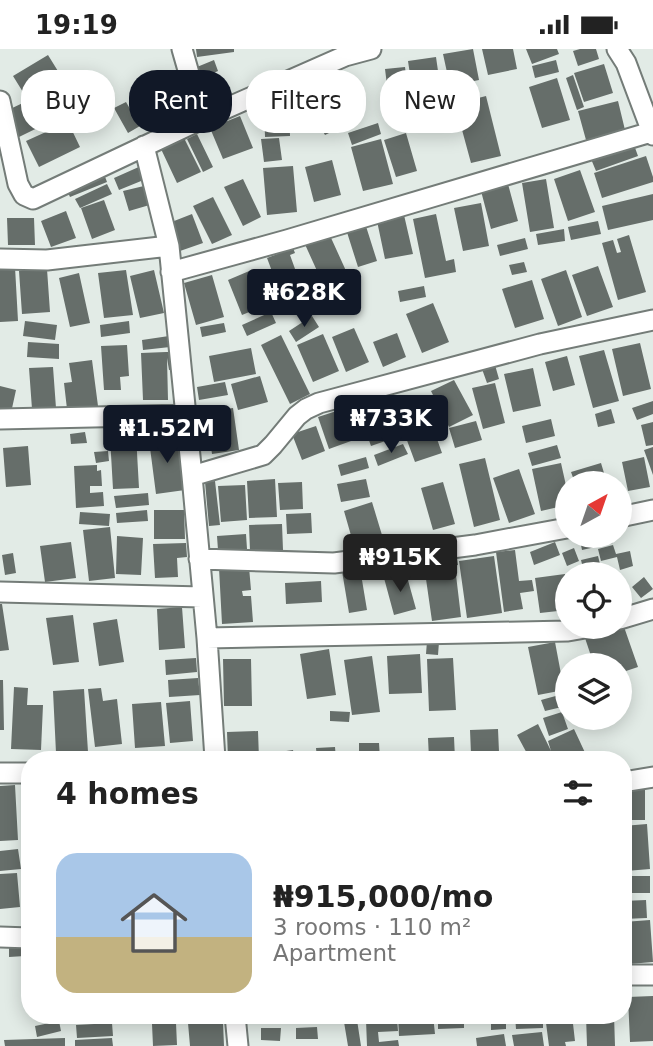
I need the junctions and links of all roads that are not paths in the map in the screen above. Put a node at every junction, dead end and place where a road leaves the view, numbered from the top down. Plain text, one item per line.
1 (182, 49) edge
2 (371, 49) edge
3 (617, 49) edge
4 (344, 52) edge
5 (188, 70) edge
6 (0, 101) edge
7 (232, 105) edge
8 (172, 133) edge
9 (652, 134) edge
10 (144, 146) junction
11 (169, 247) junction
12 (0, 258) edge
13 (171, 272) junction
14 (653, 320) edge
15 (186, 415) junction
16 (0, 419) edge
17 (192, 476) junction
18 (653, 510) edge
19 (632, 514) edge
20 (555, 529) edge
21 (200, 559) junction
22 (0, 592) edge
23 (202, 597) junction
24 (653, 609) edge
25 (632, 615) edge
26 (555, 631) edge
27 (207, 638) junction
28 (214, 751) edge
29 (0, 773) edge
30 (21, 773) edge
31 (653, 777) edge
32 (632, 780) edge
33 (0, 937) edge
34 (21, 938) edge
35 (632, 975) edge
36 (653, 975) edge
37 (236, 1024) edge
38 (238, 1046) edge

1 - 5 street
2 - 4 street
3 - 9 street
4 - 7 street
6 - 10 street
8 - 10 street
9 - 13 street
10 - 11 street
11 - 12 street
11 - 13 street
13 - 15 street
14 - 17 street
15 - 16 street
15 - 17 street
17 - 21 street
18 - 19 street
20 - 21 street
21 - 23 street
22 - 23 street
23 - 27 street
24 - 25 street
26 - 27 street
27 - 28 street
29 - 30 street
31 - 32 street
33 - 34 street
35 - 36 street
37 - 38 street

